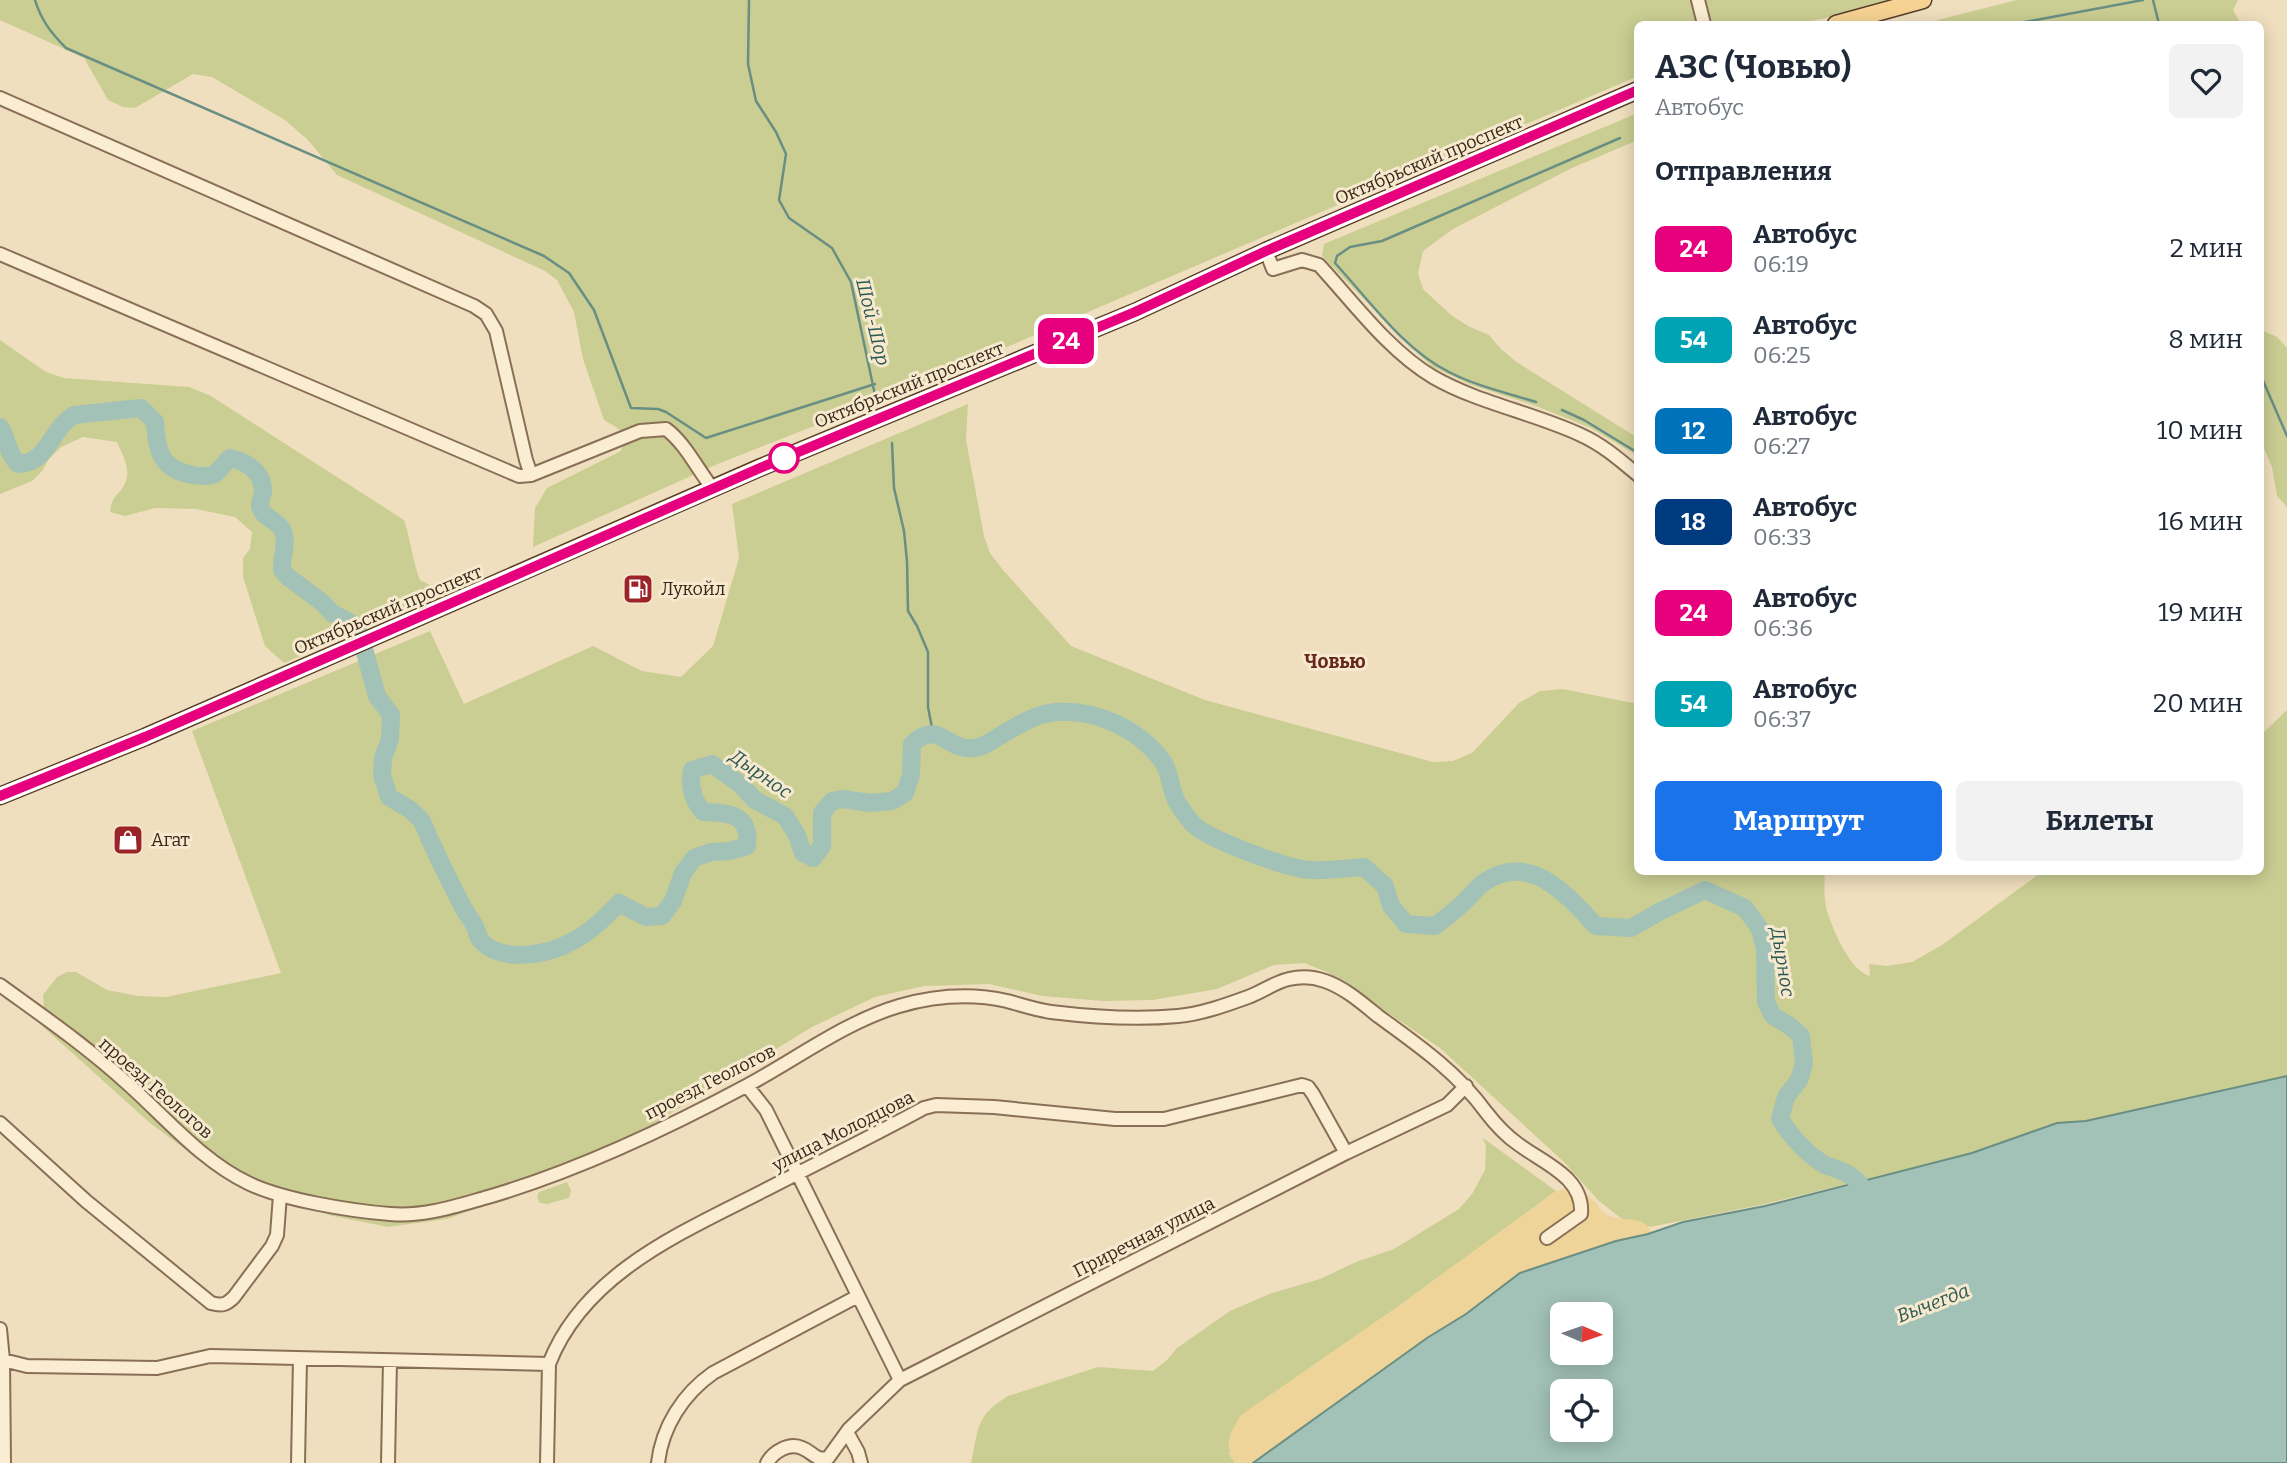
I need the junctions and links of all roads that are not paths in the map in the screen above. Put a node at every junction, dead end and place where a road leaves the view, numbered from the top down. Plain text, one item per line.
1 (1698, 0) edge
2 (1923, 0) edge
3 (1703, 21) edge
4 (1847, 21) edge
5 (1634, 92) edge
6 (0, 98) edge
7 (1266, 251) junction
8 (0, 254) edge
9 (1634, 472) edge
10 (531, 475) junction
11 (713, 489) junction
12 (0, 796) edge
13 (0, 985) edge
14 (747, 1086) junction
15 (1466, 1086) junction
16 (0, 1123) edge
17 (1346, 1153) junction
18 (797, 1174) junction
19 (280, 1195) junction
20 (1547, 1238) dead end
21 (858, 1296) junction
22 (0, 1329) edge
23 (300, 1359) junction
24 (3, 1360) junction
25 (390, 1361) junction
26 (549, 1364) junction
27 (900, 1380) junction
28 (847, 1432) junction
29 (4, 1463) edge
30 (298, 1463) edge
31 (388, 1463) edge
32 (547, 1463) edge
33 (658, 1463) edge
34 (767, 1463) edge
35 (861, 1463) edge

1 - 3 street
2 - 4 main road
5 - 7 main road, Октябрьский проспект
6 - 10 street
7 - 9 street
7 - 11 main road, Октябрьский проспект
8 - 10 street
10 - 11 street
11 - 12 main road, Октябрьский проспект
13 - 19 street, проезд Геологов
14 - 15 street, проезд Геологов
14 - 18 street
14 - 19 street, проезд Геологов
15 - 17 street, Приречная улица
15 - 20 street, проезд Геологов
16 - 19 street
17 - 18 street, улица Молодцова
17 - 27 street, Приречная улица
18 - 21 street
18 - 26 street, улица Молодцова
21 - 27 street
21 - 33 street
22 - 24 street
23 - 24 street
23 - 25 street
23 - 30 street
24 - 29 street
25 - 26 street
25 - 31 street
26 - 32 street
27 - 28 street, Приречная улица
28 - 34 street, Приречная улица
28 - 35 street

